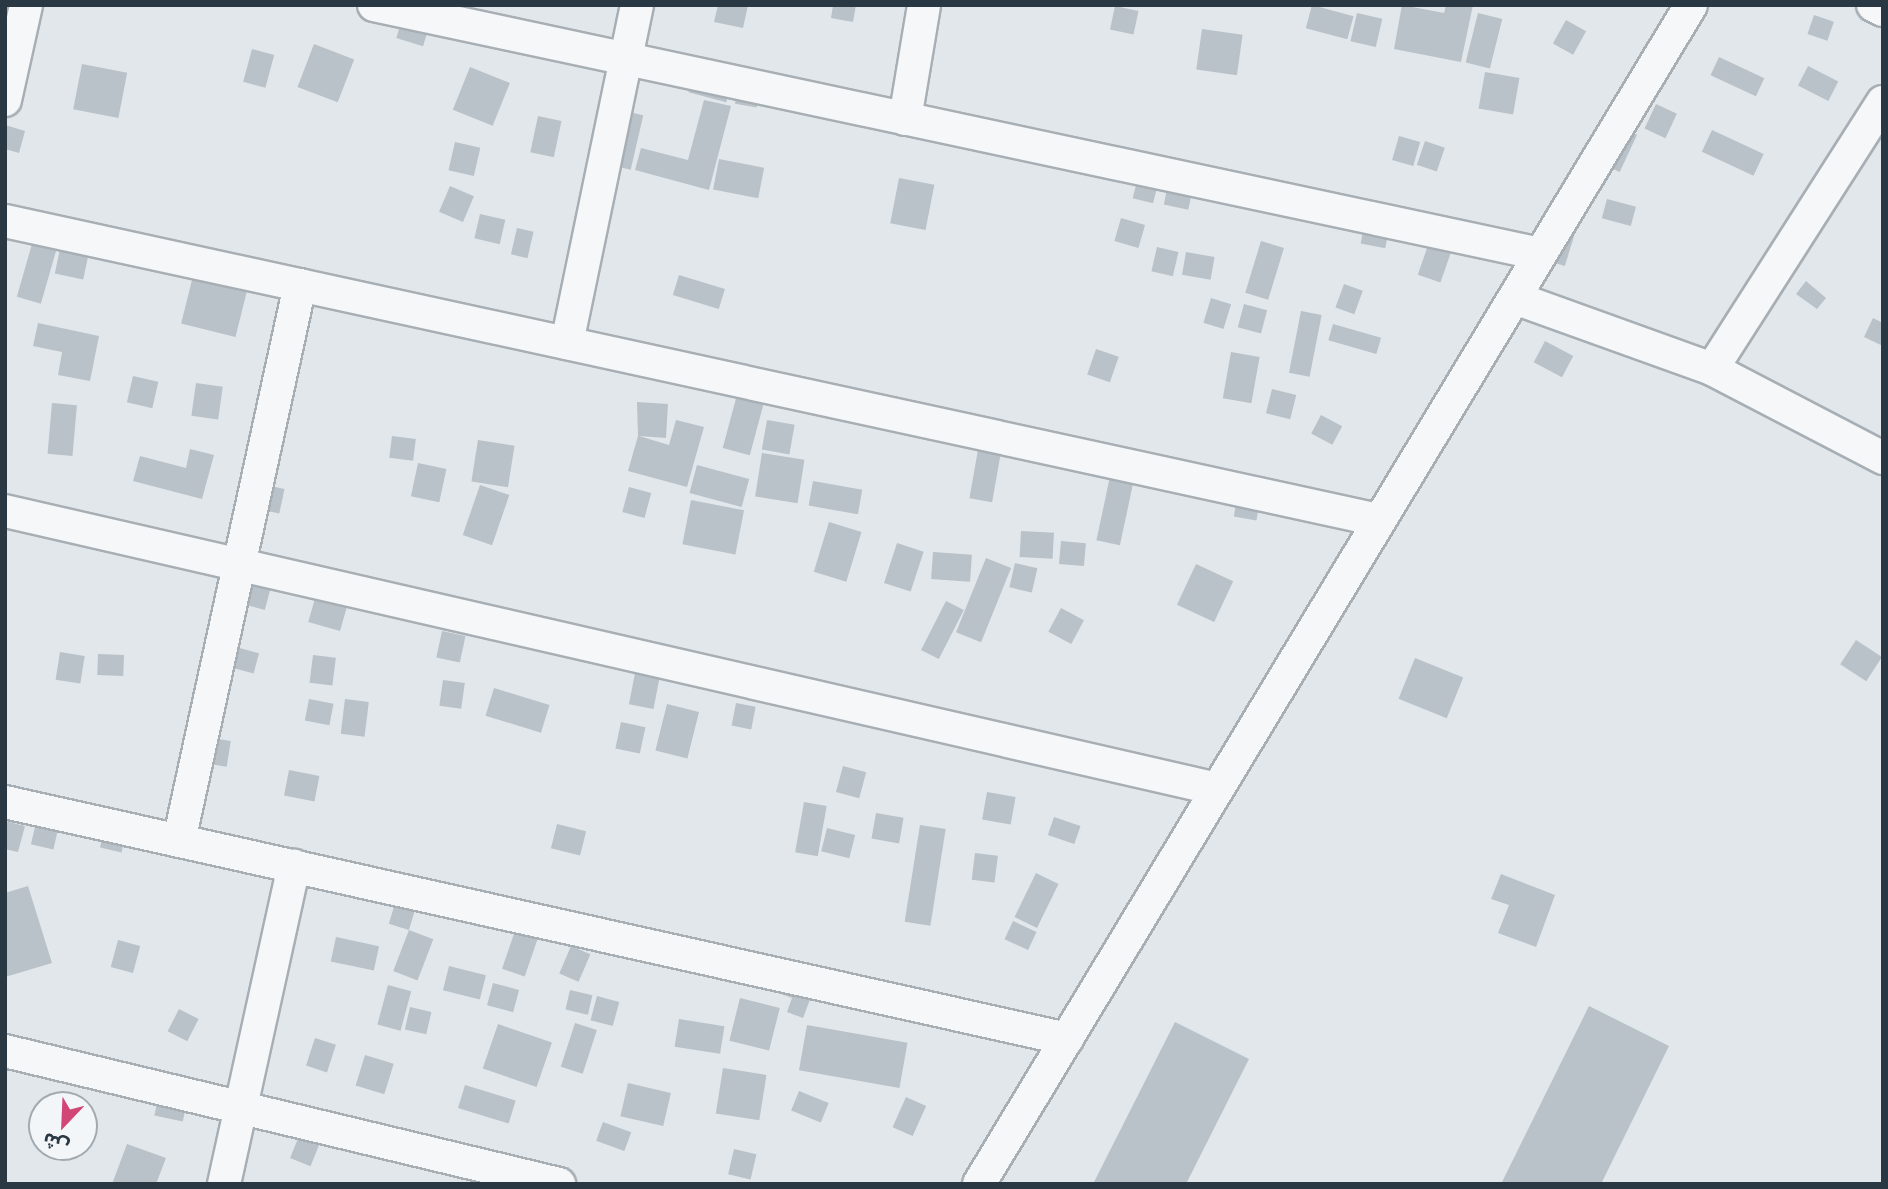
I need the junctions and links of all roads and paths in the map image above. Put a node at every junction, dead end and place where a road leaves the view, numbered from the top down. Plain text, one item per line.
1 (26, 5) edge
2 (374, 5) edge
3 (637, 5) edge
4 (924, 5) edge
5 (1691, 5) edge
6 (1874, 5) edge
7 (1883, 10) edge
8 (625, 59) junction
9 (5, 100) edge
10 (1883, 102) edge
11 (905, 119) junction
12 (5, 220) edge
13 (1540, 254) junction
14 (300, 285) junction
15 (1515, 298) junction
16 (567, 343) junction
17 (1712, 369) junction
18 (1883, 458) edge
19 (5, 511) edge
20 (1379, 520) junction
21 (239, 565) junction
22 (1217, 789) junction
23 (5, 802) edge
24 (179, 841) junction
25 (295, 866) junction
26 (1066, 1039) junction
27 (5, 1051) edge
28 (241, 1108) junction
29 (224, 1184) edge
30 (559, 1184) edge
31 (979, 1184) edge

1 - 9 street
2 - 8 street
3 - 8 street
4 - 11 street
5 - 13 street
6 - 7 street
8 - 11 street
8 - 16 street
10 - 17 street
11 - 13 street
12 - 14 street
13 - 15 street
14 - 16 street
14 - 21 street
15 - 17 street
15 - 20 street
16 - 20 street
17 - 18 street
19 - 21 street
20 - 22 street
21 - 22 street
21 - 24 street
22 - 26 street
23 - 24 street
24 - 25 street
25 - 26 street
25 - 28 street
26 - 31 street
27 - 28 street
28 - 29 street
28 - 30 street

